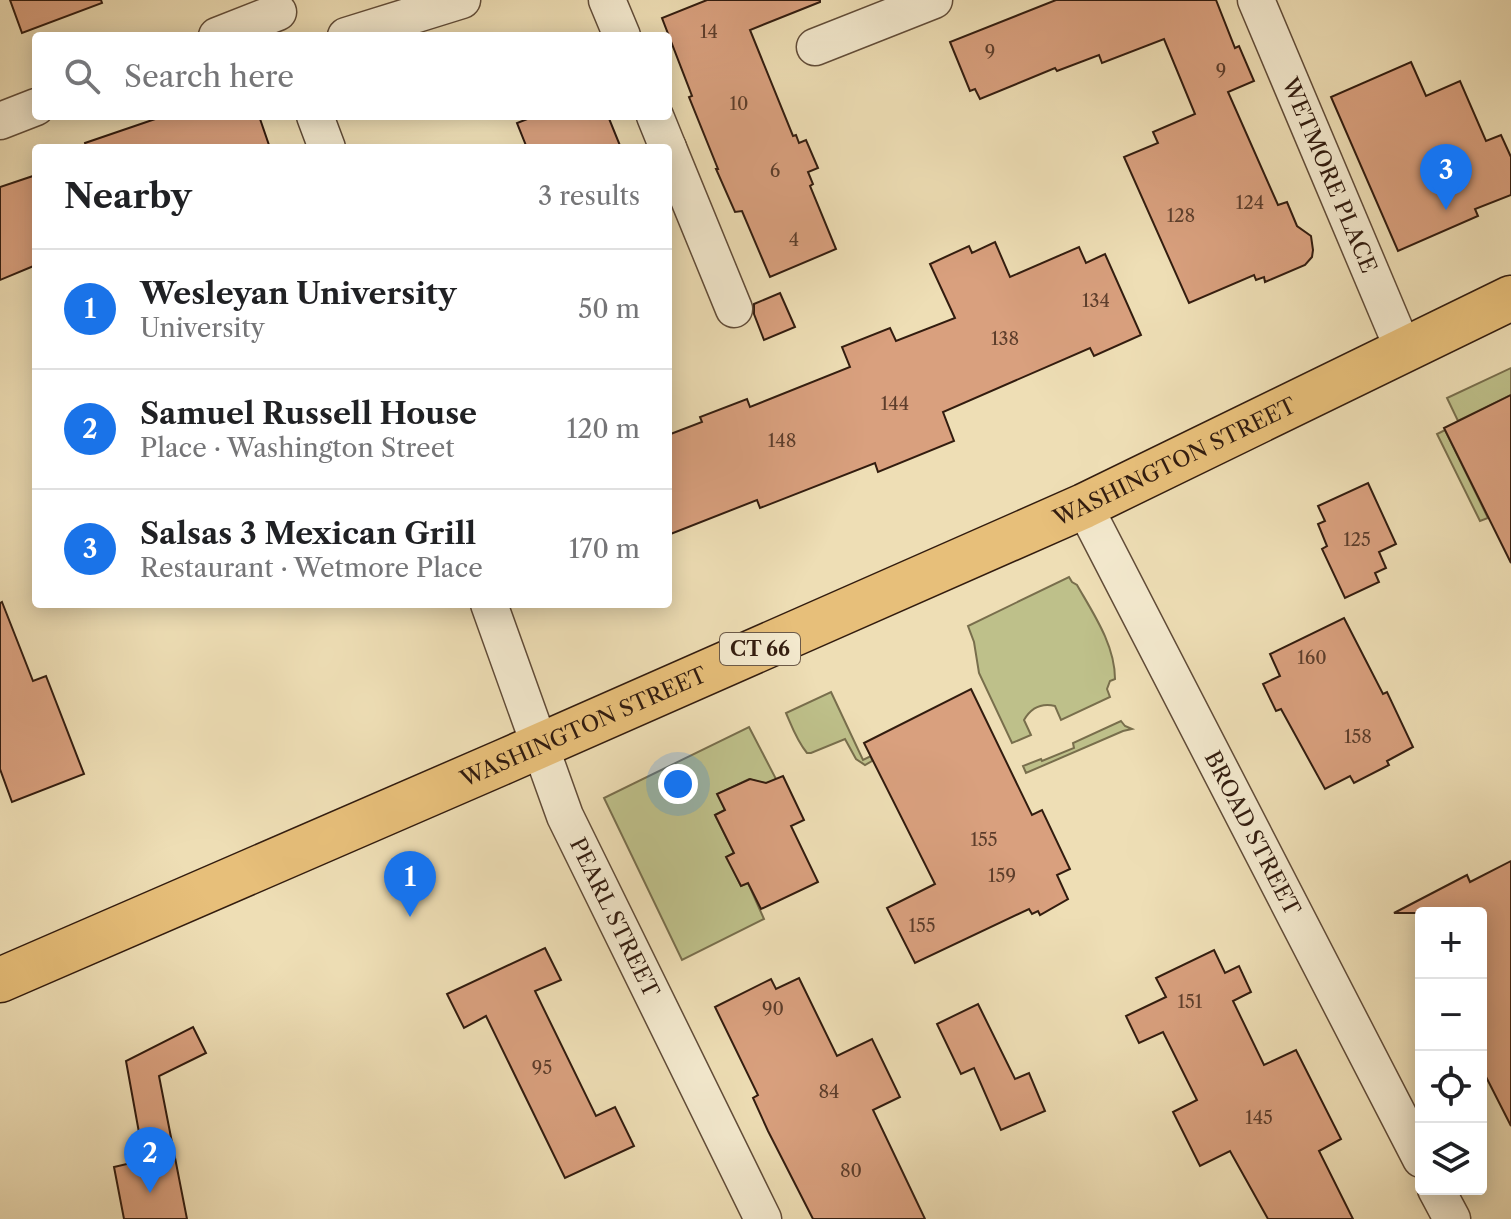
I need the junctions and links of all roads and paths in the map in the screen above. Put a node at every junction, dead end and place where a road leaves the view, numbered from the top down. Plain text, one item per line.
1 (462, 0) edge
2 (607, 0) edge
3 (934, 0) edge
4 (1256, 0) edge
5 (280, 16) edge
6 (230, 32) edge
7 (359, 32) edge
8 (620, 32) edge
9 (815, 47) dead end
10 (32, 109) edge
11 (316, 120) edge
12 (657, 120) edge
13 (0, 121) edge
14 (326, 144) edge
15 (666, 144) edge
16 (672, 158) edge
17 (1511, 298) edge
18 (734, 309) dead end
19 (1404, 351) junction
20 (1084, 506) junction
21 (490, 608) edge
22 (539, 746) junction
23 (0, 980) edge
24 (1415, 1147) edge
25 (1439, 1195) edge
26 (763, 1219) edge
27 (1452, 1219) edge

1 - 7 street
2 - 8 street
3 - 9 street
4 - 19 street, WETMORE PLACE
5 - 6 street
10 - 13 street
11 - 14 street
12 - 15 street
16 - 18 street
17 - 19 highway, WASHINGTON STREET / CT 66
19 - 20 highway, WASHINGTON STREET / CT 66
20 - 22 highway, WASHINGTON STREET / CT 66
20 - 24 street, BROAD STREET
21 - 22 street, PEARL STREET
22 - 23 highway, WASHINGTON STREET / CT 66
22 - 26 street, PEARL STREET
25 - 27 street

